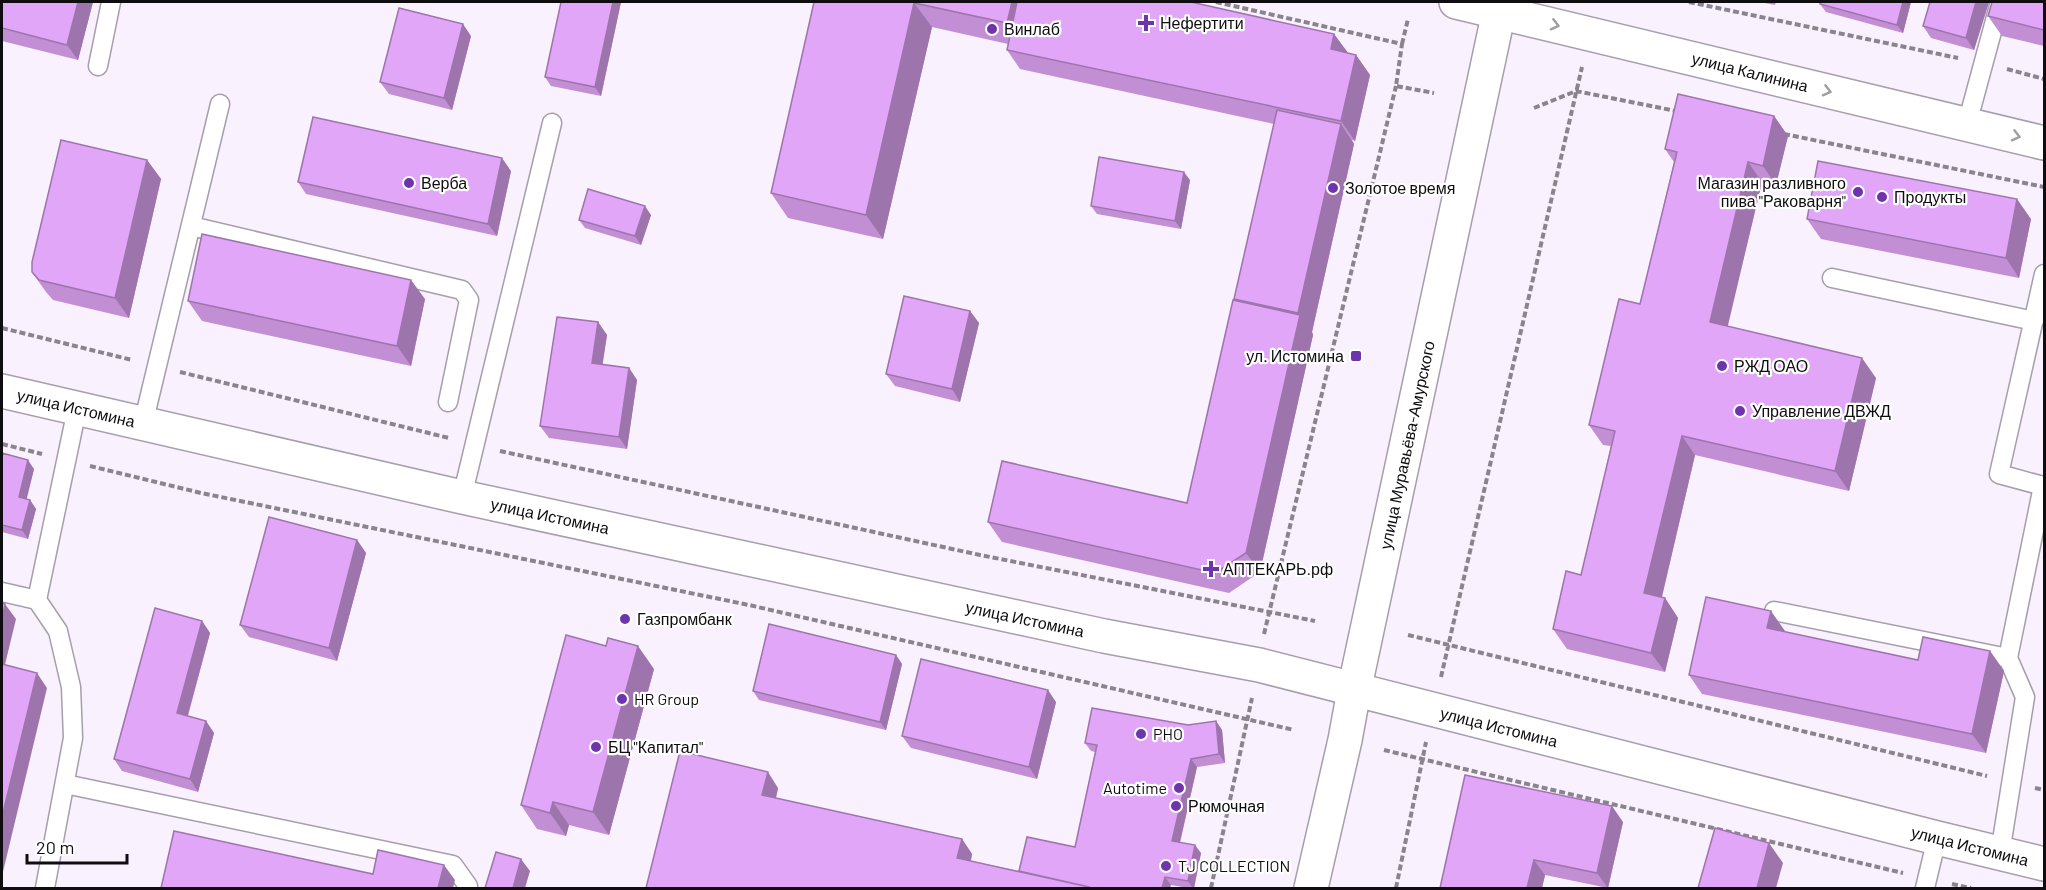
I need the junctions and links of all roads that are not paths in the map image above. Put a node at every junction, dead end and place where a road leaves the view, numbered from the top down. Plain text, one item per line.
1 (111, 2) edge
2 (1456, 2) edge
3 (2000, 2) edge
4 (1500, 6) edge
5 (98, 66) dead end
6 (220, 104) dead end
7 (552, 123) dead end
8 (1967, 124) junction
9 (2044, 143) edge
10 (191, 226) junction
11 (2044, 274) edge
12 (1832, 278) dead end
13 (2034, 321) junction
14 (2, 391) edge
15 (448, 402) dead end
16 (77, 409) junction
17 (143, 424) junction
18 (462, 497) junction
19 (2, 592) edge
20 (37, 600) junction
21 (1774, 611) dead end
22 (2008, 658) junction
23 (1354, 691) junction
24 (65, 784) junction
25 (1937, 838) junction
26 (2000, 853) junction
27 (2044, 864) edge
28 (1926, 883) edge
29 (45, 888) edge
30 (468, 888) edge
31 (1311, 888) edge

1 - 5 lane
2 - 4 street, улица Калинина
3 - 8 lane
4 -> 8 street, улица Калинина
4 - 23 street, улица Муравьёва-Амурского
6 - 10 lane
7 - 18 lane
8 -> 9 street, улица Калинина
10 - 15 lane
10 - 17 lane
11 - 13 lane
12 - 13 lane
13 - 22 lane
14 - 16 street, улица Истомина
16 - 17 street, улица Истомина
16 - 20 lane
17 - 18 street, улица Истомина
18 - 23 street, улица Истомина
19 - 20 lane
20 - 24 lane
21 - 22 lane
22 - 26 lane
23 - 25 street, улица Истомина
23 - 31 street, улица Муравьёва-Амурского
24 - 29 lane
24 - 30 lane
25 - 26 street, улица Истомина
25 - 28 lane
26 - 27 street, улица Истомина

